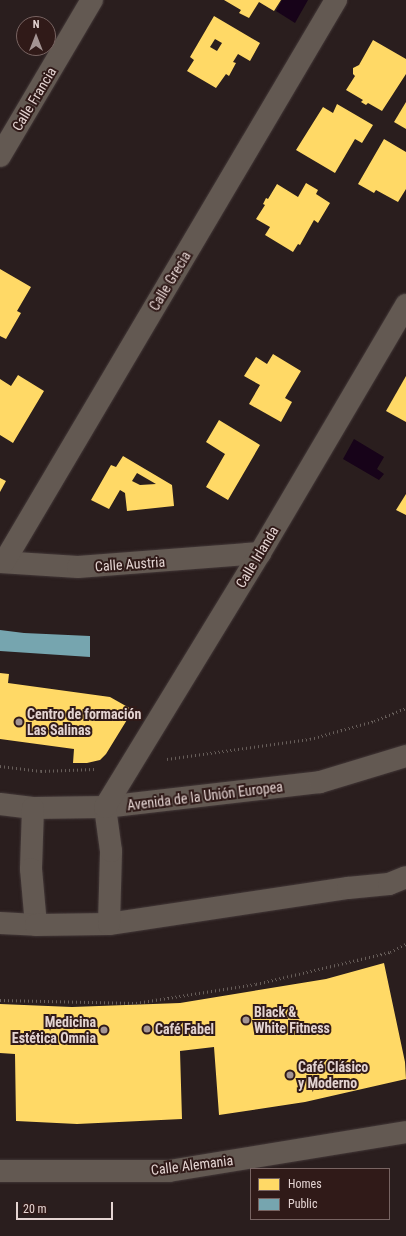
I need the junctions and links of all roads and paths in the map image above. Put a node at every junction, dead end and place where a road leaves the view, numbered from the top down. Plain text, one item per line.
1 (92, 0) edge
2 (336, 0) edge
3 (0, 156) edge
4 (406, 305) edge
5 (260, 553) junction
6 (2, 562) edge
7 (406, 708) edge
8 (406, 756) edge
9 (130, 765) junction
10 (0, 766) edge
11 (0, 804) edge
12 (105, 807) junction
13 (33, 808) junction
14 (406, 877) edge
15 (0, 924) edge
16 (109, 924) junction
17 (36, 925) junction
18 (406, 944) edge
19 (0, 1000) edge
20 (406, 1132) edge
21 (0, 1171) edge

1 - 3 street, Calle Francia
2 - 6 street, Calle Grecia
4 - 5 street, Calle Irlanda
5 - 6 street, Calle Austria
5 - 9 street, Calle Irlanda
7 - 9 path
8 - 12 street, Avenida de la Unión Europea
9 - 10 path
9 - 12 street, Calle Irlanda
11 - 13 street, Avenida de la Unión Europea
12 - 13 street, Avenida de la Unión Europea
12 - 16 street
13 - 17 street
14 - 16 street
15 - 17 street
16 - 17 street
18 - 19 path
20 - 21 street, Calle Alemania

